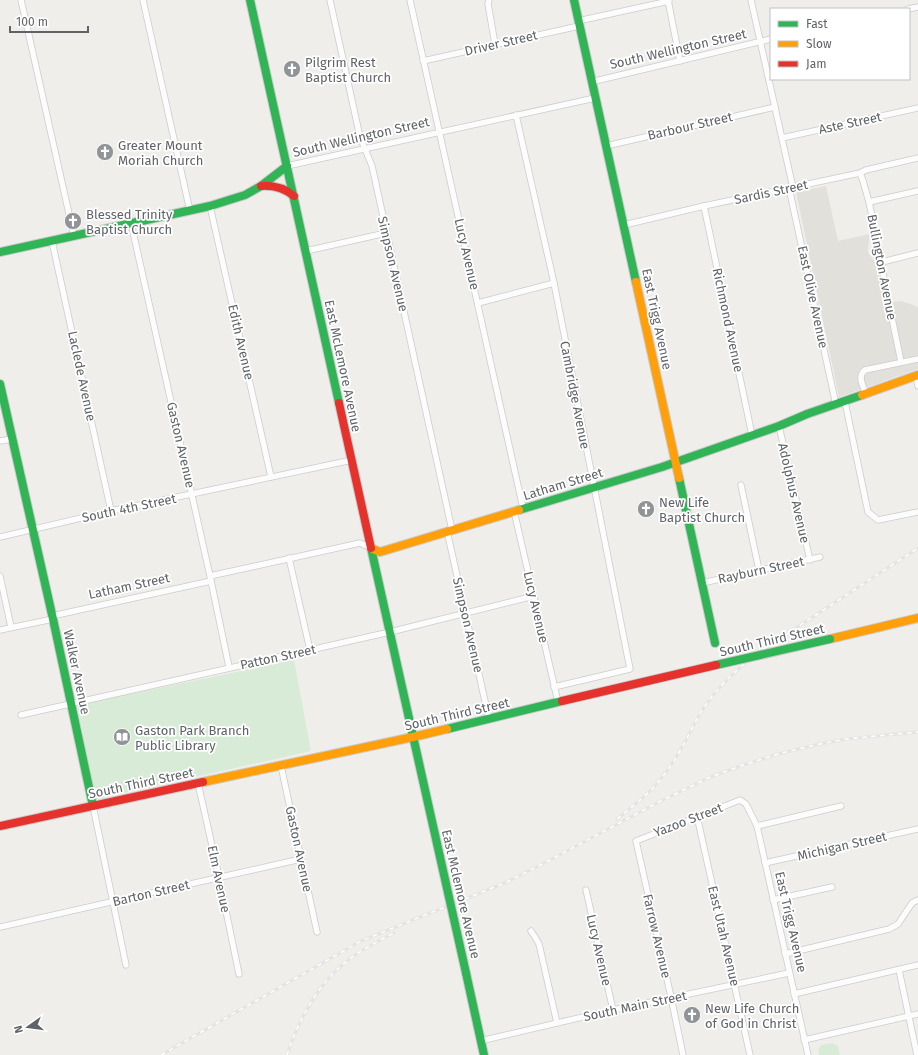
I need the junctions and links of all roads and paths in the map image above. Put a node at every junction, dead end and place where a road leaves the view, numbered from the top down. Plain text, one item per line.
1 (21, 0) edge
2 (143, 0) edge
3 (250, 0) edge
4 (330, 0) edge
5 (410, 0) edge
6 (488, 0) edge
7 (574, 0) edge
8 (751, 0) edge
9 (668, 1) edge
10 (579, 24) junction
11 (770, 40) edge
12 (760, 42) junction
13 (495, 44) junction
14 (423, 61) junction
15 (680, 61) junction
16 (591, 82) junction
17 (595, 98) junction
18 (774, 107) junction
19 (918, 108) edge
20 (516, 115) junction
21 (439, 132) junction
22 (782, 138) junction
23 (606, 146) junction
24 (365, 149) junction
25 (918, 158) edge
26 (287, 166) junction
27 (860, 173) junction
28 (261, 186) junction
29 (791, 188) junction
30 (918, 191) edge
31 (294, 196) junction
32 (869, 202) junction
33 (210, 206) junction
34 (704, 206) junction
35 (190, 211) junction
36 (132, 223) junction
37 (624, 225) junction
38 (386, 233) junction
39 (74, 236) junction
40 (52, 241) junction
41 (306, 251) junction
42 (0, 252) edge
43 (918, 253) edge
44 (882, 260) junction
45 (554, 283) junction
46 (478, 303) junction
47 (918, 359) edge
48 (901, 362) junction
49 (917, 376) edge
50 (0, 384) edge
51 (918, 386) edge
52 (866, 394) junction
53 (845, 402) junction
54 (836, 405) junction
55 (779, 426) junction
56 (752, 435) junction
57 (12, 439) junction
58 (0, 441) edge
59 (352, 460) junction
60 (676, 462) junction
61 (271, 477) junction
62 (741, 484) dead end
63 (594, 487) junction
64 (192, 494) junction
65 (523, 508) junction
66 (111, 511) junction
67 (514, 511) junction
68 (918, 512) edge
69 (33, 530) junction
70 (449, 530) junction
71 (0, 537) edge
72 (371, 548) junction
73 (820, 557) dead end
74 (289, 558) junction
75 (810, 560) junction
76 (759, 570) junction
77 (0, 576) edge
78 (210, 578) junction
79 (702, 583) junction
80 (534, 596) junction
81 (465, 613) junction
82 (52, 617) junction
83 (918, 618) edge
84 (11, 627) junction
85 (0, 630) edge
86 (390, 632) junction
87 (715, 643) dead end
88 (310, 650) junction
89 (229, 667) junction
90 (554, 687) junction
91 (560, 701) junction
92 (71, 704) junction
93 (21, 714) dead end
94 (489, 719) junction
95 (413, 738) junction
96 (281, 766) junction
97 (198, 783) junction
98 (740, 800) joint
99 (93, 806) junction
100 (841, 806) dead end
101 (697, 816) junction
102 (0, 826) edge
103 (757, 826) junction
104 (918, 828) edge
105 (636, 841) joint
106 (301, 859) junction
107 (765, 863) junction
108 (219, 877) junction
109 (832, 887) dead end
110 (586, 890) dead end
111 (773, 900) junction
112 (918, 900) edge
113 (113, 901) junction
114 (0, 927) edge
115 (531, 931) dead end
116 (317, 932) dead end
117 (785, 954) junction
118 (126, 965) dead end
119 (918, 965) edge
120 (899, 970) junction
121 (790, 973) junction
122 (239, 974) dead end
123 (734, 985) junction
124 (794, 994) junction
125 (671, 997) junction
126 (613, 1010) junction
127 (918, 1014) edge
128 (909, 1016) junction
129 (557, 1023) junction
130 (804, 1040) junction
131 (480, 1041) junction
132 (484, 1055) edge
133 (683, 1055) edge
134 (750, 1055) edge
135 (808, 1055) edge
136 (918, 1055) edge

1 - 39 street
2 - 35 street
3 - 26 main road, East McLemore Avenue
4 - 24 street, Simpson Avenue
5 - 14 street, Lucy Avenue
6 - 13 street
7 - 10 main road, East Trigg Avenue
8 - 12 street, East Olive Avenue
9 - 10 street, Driver Street
9 - 15 street
10 - 13 street, Driver Street
10 - 16 main road, East Trigg Avenue
11 - 12 street, South Wellington Street
12 - 15 street, South Wellington Street
12 - 18 street, East Olive Avenue
13 - 14 street, Driver Street
14 - 21 street, Lucy Avenue
15 - 16 street, South Wellington Street
16 - 17 main road, East Trigg Avenue
17 - 20 street, South Wellington Street
17 - 23 main road, East Trigg Avenue
18 - 22 street, East Olive Avenue
18 - 23 street, Barbour Street
19 - 22 street, Aste Street
20 - 21 street, South Wellington Street
20 - 45 street, Cambridge Avenue
21 - 24 street, South Wellington Street
21 - 46 street, Lucy Avenue
22 - 29 street, East Olive Avenue
23 - 37 main road, East Trigg Avenue
24 - 26 street, South Wellington Street
24 - 38 street, Simpson Avenue
25 - 27 street, Sardis Street
26 - 28 main road, South Wellington Street
26 - 31 main road, East McLemore Avenue
27 - 29 street, Sardis Street
27 - 32 street, Bullington Avenue
28 - 31 main road
28 - 33 main road, South Wellington Street
29 - 34 street, Sardis Street
29 - 54 street, East Olive Avenue
30 - 32 street
31 - 41 main road, East McLemore Avenue
32 - 44 street, Bullington Avenue
33 - 35 main road, South Wellington Street
33 - 61 street, Edith Avenue
34 - 37 street, Sardis Street
34 - 56 street, Richmond Avenue
35 - 36 main road, South Wellington Street
36 - 39 main road, South Wellington Street
36 - 64 street, Gaston Avenue
37 - 60 main road, East Trigg Avenue
38 - 41 street
38 - 70 street, Simpson Avenue
39 - 40 main road, South Wellington Street
40 - 42 main road, South Wellington Street
40 - 66 street, Laclede Avenue
41 - 59 main road, East McLemore Avenue
43 - 44 street
44 - 48 street, Bullington Avenue
45 - 46 street
45 - 63 street, Cambridge Avenue
46 - 65 street, Lucy Avenue
47 - 48 street
48 - 52 street
49 - 51 street
49 - 52 main road, Latham Street
50 - 57 main road, Walker Avenue
52 - 53 main road, Latham Street
53 - 54 main road, Latham Street
53 - 68 street
54 - 55 main road, Latham Street
55 - 56 main road, Latham Street
55 - 75 street, Adolphus Avenue
56 - 60 main road, Latham Street
57 - 58 street
57 - 69 main road, Walker Avenue
59 - 61 street, South 4th Street
59 - 72 main road, East McLemore Avenue
60 - 63 main road, Latham Street
60 - 79 main road, East Trigg Avenue
61 - 64 street, South 4th Street
62 - 76 street
63 - 65 main road, Latham Street
63 - 90 street, Cambridge Avenue
64 - 66 street, South 4th Street
64 - 78 street, Gaston Avenue
65 - 67 main road, Latham Street
66 - 69 street, South 4th Street
67 - 70 main road, Latham Street
67 - 80 street, Lucy Avenue
69 - 71 street, South 4th Street
69 - 82 main road, Walker Avenue
70 - 72 main road, Latham Street
70 - 81 street, Simpson Avenue
72 - 74 street, Latham Street
72 - 86 main road, East McLemore Avenue
73 - 75 street, Rayburn Street
74 - 78 street, Latham Street
74 - 88 street
75 - 76 street, Rayburn Street
76 - 79 street, Rayburn Street
77 - 84 street
78 - 82 street, Latham Street
78 - 89 street, Gaston Avenue
79 - 87 main road, East Trigg Avenue
80 - 81 street, Patton Street
80 - 90 street, Lucy Avenue
81 - 86 street, Patton Street
81 - 94 street, Simpson Avenue
82 - 84 street, Latham Street
82 - 92 main road, Walker Avenue
83 - 91 main road, South Third Street, bridge
84 - 85 street, Latham Street
86 - 88 street, Patton Street
86 - 95 main road, East McLemore Avenue
88 - 89 street, Patton Street
89 - 92 street, Patton Street
90 - 91 street, Lucy Avenue
91 - 94 main road, South Third Street
92 - 93 street, Patton Street
92 - 99 main road, Walker Avenue
94 - 95 main road, South Third Street
95 - 96 main road, South Third Street
95 - 131 main road, East Mclemore Avenue, bridge
96 - 97 main road, South Third Street
96 - 106 street, Gaston Avenue
97 - 99 main road, South Third Street
97 - 108 street, Elm Avenue
98 - 101 street, Yazoo Street
98 - 103 street, East Trigg Avenue
99 - 102 main road, South Third Street
99 - 113 street, Walker Avenue
100 - 103 street
101 - 105 street, Yazoo Street
101 - 123 street, East Utah Avenue
103 - 107 street, East Trigg Avenue
104 - 107 street, Michigan Street
105 - 125 street, Farrow Avenue
106 - 108 street, Barton Street
106 - 116 street, Gaston Avenue
107 - 111 street, East Trigg Avenue
108 - 113 street, Barton Street
108 - 122 street, Elm Avenue
109 - 111 street
110 - 126 street, Lucy Avenue
111 - 117 street, East Trigg Avenue
112 - 117 street
113 - 114 street, Barton Street
113 - 118 street, Walker Avenue
115 - 129 street
117 - 121 street, East Trigg Avenue
119 - 120 street
120 - 124 street
120 - 128 street
121 - 123 street, South Main Street
121 - 124 street, East Trigg Avenue
123 - 125 street, South Main Street
123 - 134 street, East Utah Avenue
124 - 130 street, East Trigg Avenue
125 - 126 street, South Main Street
125 - 133 street, Farrow Avenue
126 - 129 street, South Main Street
127 - 128 street
128 - 130 street
128 - 136 street
129 - 131 street, South Main Street
130 - 135 street, East Trigg Avenue
131 - 132 main road, East Mclemore Avenue

